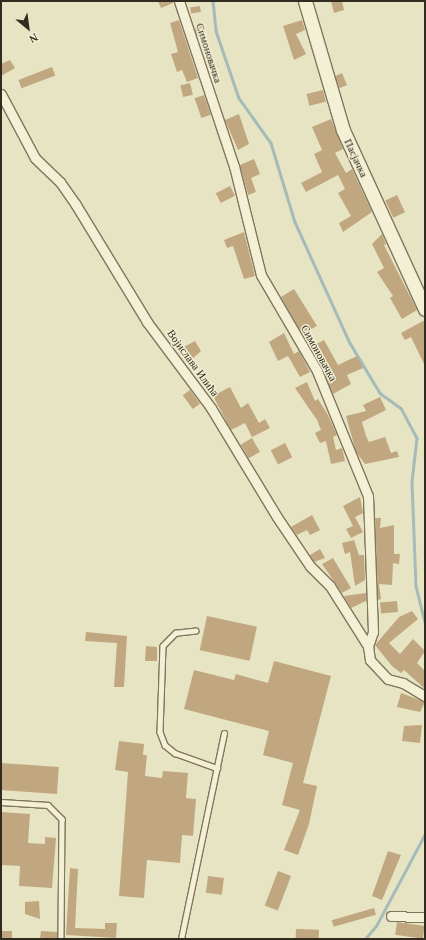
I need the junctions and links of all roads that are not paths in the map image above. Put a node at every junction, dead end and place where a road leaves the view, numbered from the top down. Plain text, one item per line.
1 (178, 1) edge
2 (305, 1) edge
3 (1, 94) edge
4 (425, 309) edge
5 (196, 631) dead end
6 (368, 646) junction
7 (425, 696) edge
8 (224, 733) dead end
9 (217, 768) junction
10 (1, 802) edge
11 (391, 916) dead end
12 (425, 917) edge
13 (61, 939) edge
14 (181, 939) edge

1 - 6 street, Симоновачка
2 - 4 main road, Пасјачка
3 - 6 street, Војислава Илића
5 - 9 lane
6 - 7 street
8 - 9 lane
9 - 14 lane
10 - 13 lane
11 - 12 street

